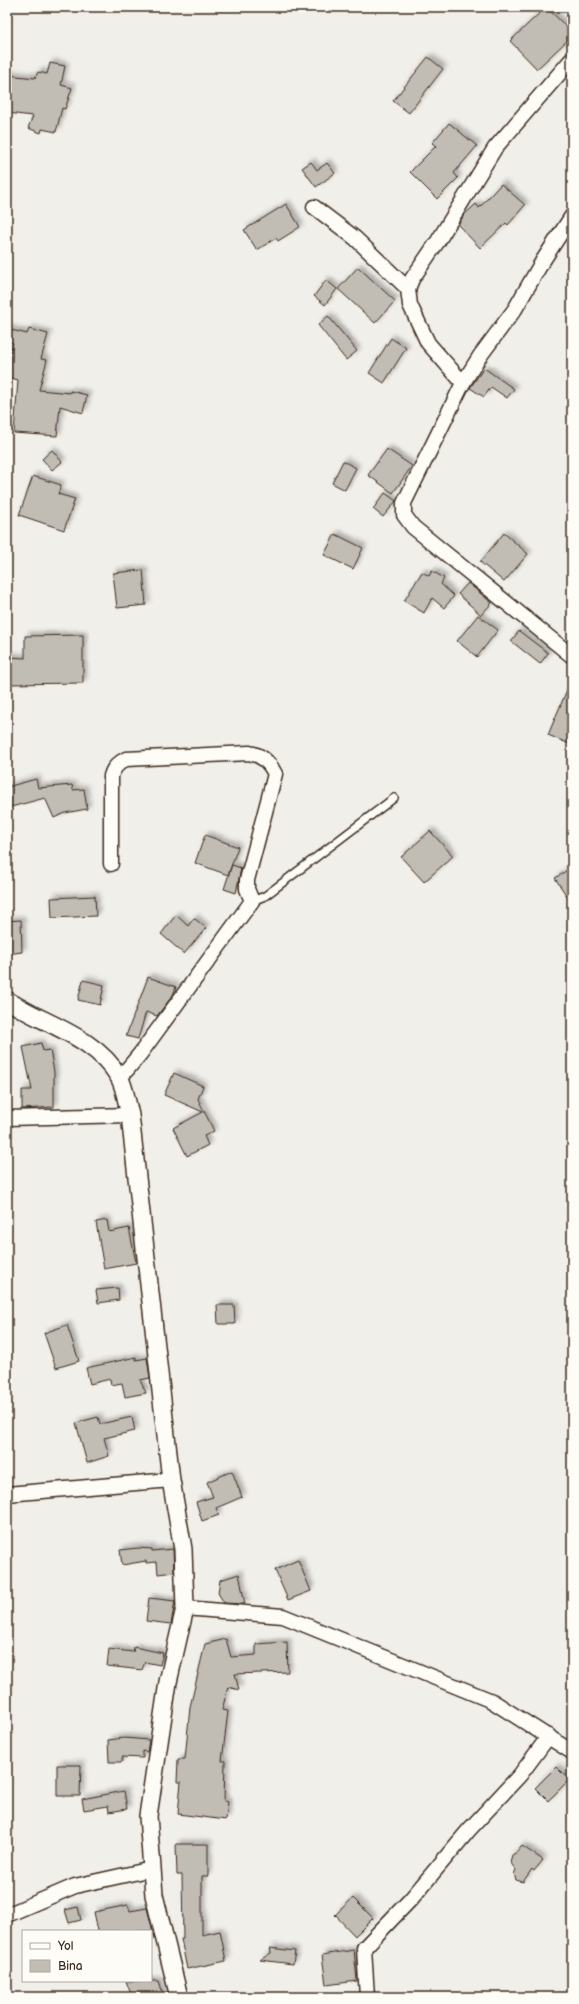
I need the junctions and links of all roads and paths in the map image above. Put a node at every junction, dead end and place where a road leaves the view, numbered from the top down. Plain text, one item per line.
1 (572, 59) edge
2 (314, 207) dead end
3 (572, 216) edge
4 (408, 289) junction
5 (463, 383) junction
6 (572, 656) edge
7 (394, 798) dead end
8 (111, 864) dead end
9 (252, 902) junction
10 (7, 1000) edge
11 (120, 1078) junction
12 (130, 1115) junction
13 (7, 1118) edge
14 (171, 1480) junction
15 (7, 1494) edge
16 (185, 1608) junction
17 (549, 1736) junction
18 (572, 1752) edge
19 (152, 1869) junction
20 (7, 1915) edge
21 (178, 1997) edge
22 (366, 1997) edge

1 - 4 street
2 - 4 street
3 - 5 street
4 - 5 street
5 - 6 street
7 - 9 lane
8 - 9 street
9 - 11 street
10 - 11 street
11 - 12 street
12 - 13 street
12 - 14 street
14 - 15 street
14 - 16 street
16 - 17 street
16 - 19 street
17 - 18 street
17 - 22 street
19 - 20 street
19 - 21 street

